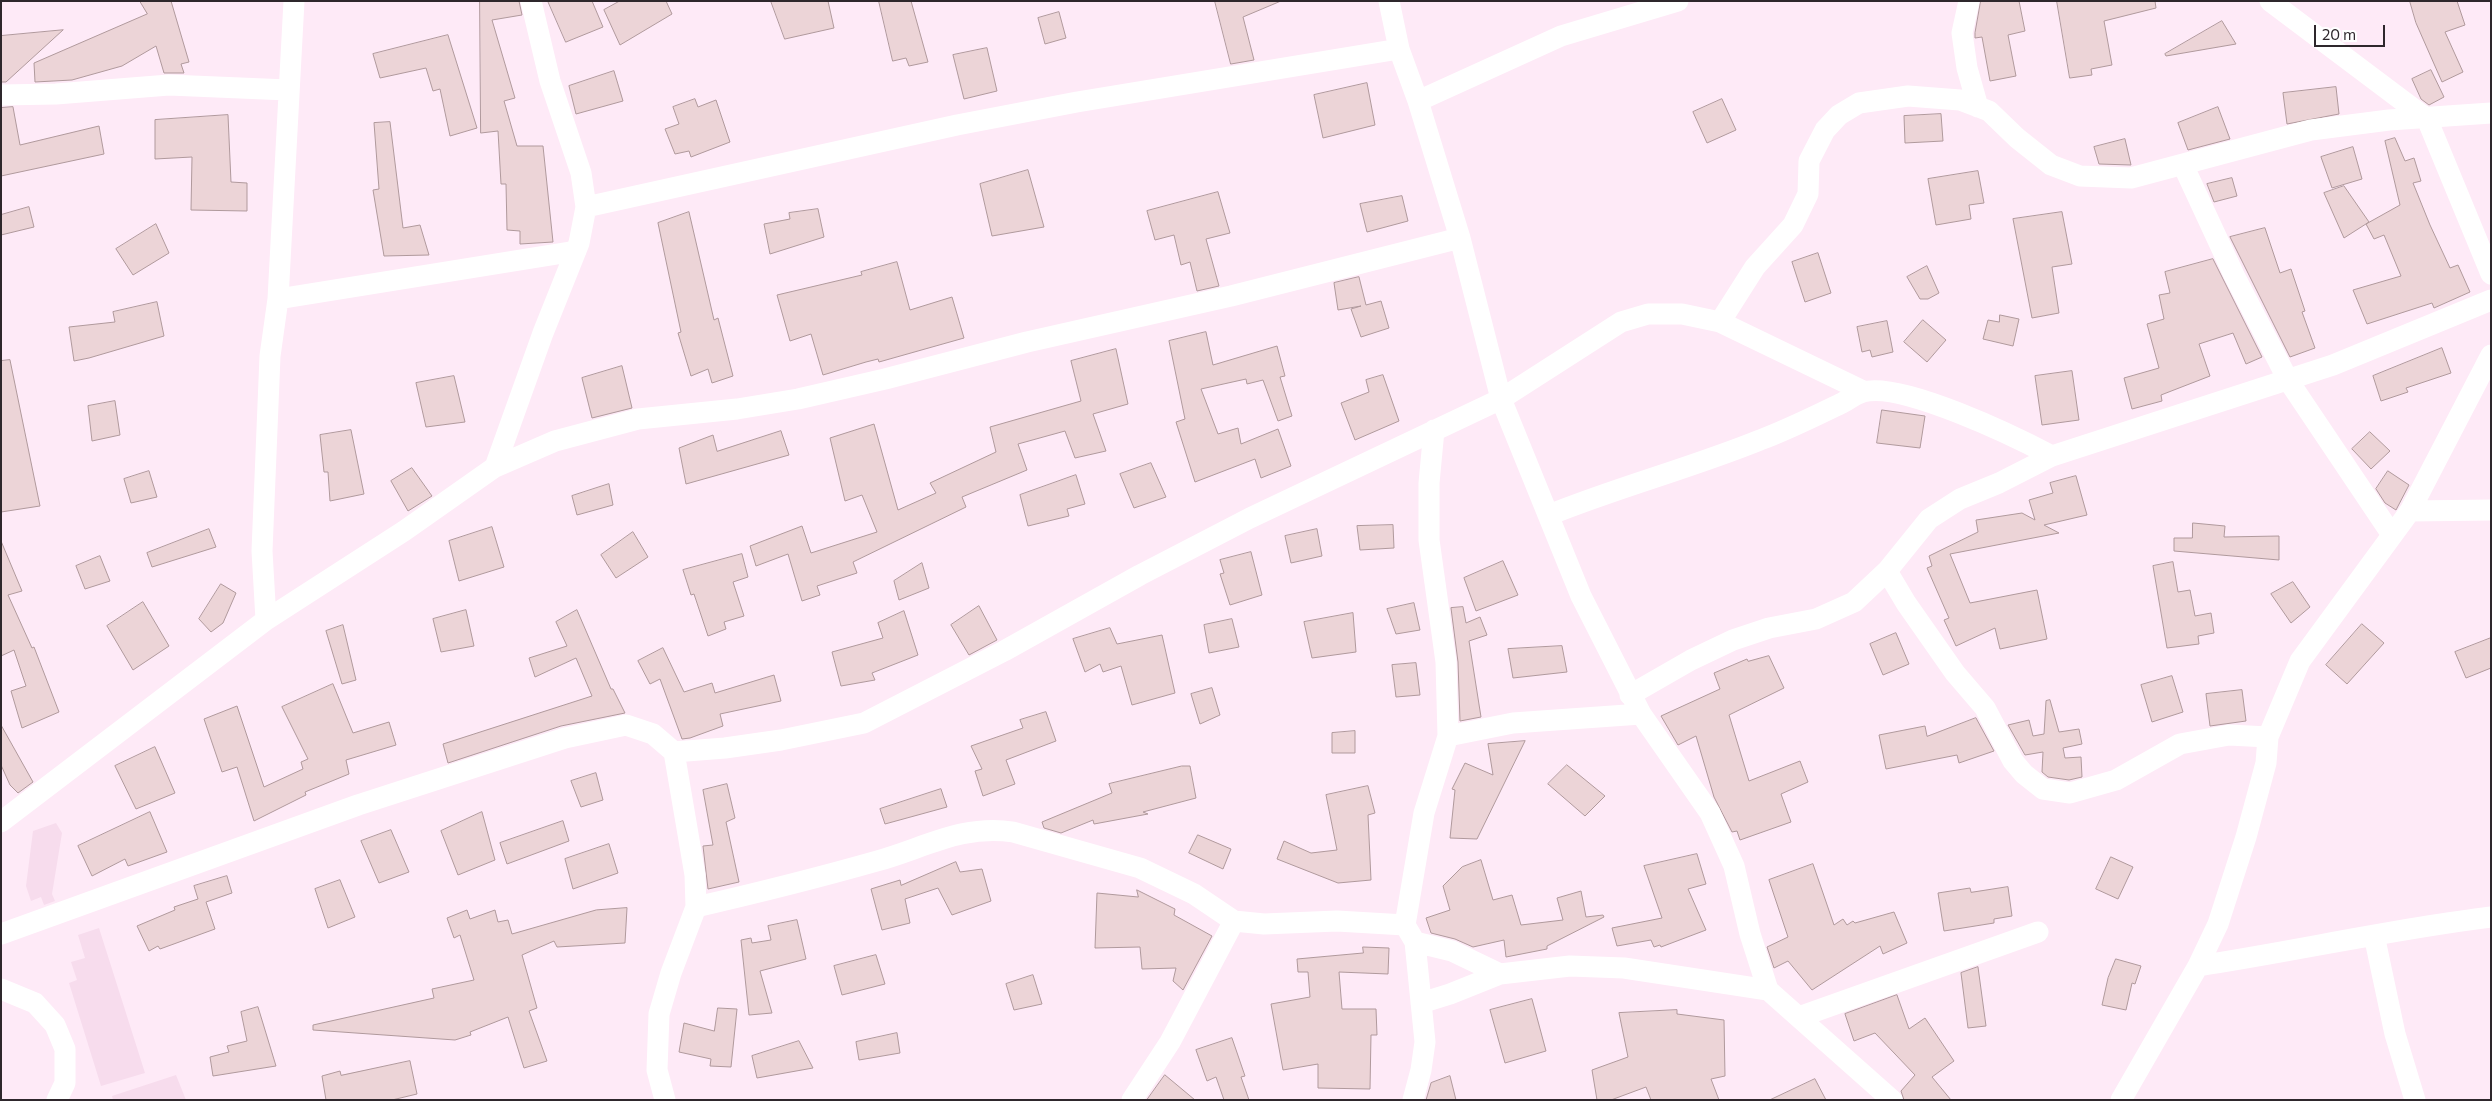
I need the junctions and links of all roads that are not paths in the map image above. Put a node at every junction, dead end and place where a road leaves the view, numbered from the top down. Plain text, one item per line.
1 (294, 1) edge
2 (531, 1) edge
3 (1388, 1) edge
4 (1678, 1) edge
5 (1969, 1) edge
6 (2270, 1) edge
7 (1399, 49) junction
8 (288, 90) junction
9 (1, 95) edge
10 (1418, 102) junction
11 (1978, 107) junction
12 (2491, 113) edge
13 (2427, 119) junction
14 (2183, 165) junction
15 (586, 207) junction
16 (1460, 238) junction
17 (576, 251) junction
18 (2491, 274) edge
19 (278, 299) junction
20 (2491, 300) edge
21 (1720, 322) junction
22 (2491, 355) edge
23 (2288, 380) junction
24 (1863, 392) junction
25 (1501, 399) junction
26 (1434, 430) junction
27 (2052, 456) junction
28 (494, 468) junction
29 (2410, 510) junction
30 (2491, 510) edge
31 (1549, 515) junction
32 (2392, 535) junction
33 (1886, 571) junction
34 (266, 620) junction
35 (1630, 695) junction
36 (1641, 714) junction
37 (1448, 736) junction
38 (2268, 738) junction
39 (674, 752) junction
40 (1, 822) edge
41 (696, 907) junction
42 (2491, 917) edge
43 (1234, 921) junction
44 (2038, 932) dead end
45 (1410, 933) junction
46 (1, 934) edge
47 (2374, 935) junction
48 (2198, 966) junction
49 (1500, 974) junction
50 (1, 989) edge
51 (1768, 990) junction
52 (1421, 1002) junction
53 (1799, 1017) junction
54 (1883, 1098) edge
55 (57, 1100) edge
56 (665, 1100) edge
57 (1132, 1100) edge
58 (1413, 1100) edge
59 (2121, 1100) edge
60 (2415, 1100) edge

1 - 8 street
2 - 15 street
3 - 7 street
4 - 10 street
5 - 11 street
6 - 13 street
7 - 10 street
7 - 15 street
8 - 9 street
8 - 19 street
10 - 16 street
11 - 14 street
11 - 21 street
12 - 13 street
13 - 14 street
13 - 18 street
14 - 23 street
15 - 17 street
16 - 25 street
16 - 28 street
17 - 19 street
17 - 28 street
19 - 34 street
20 - 23 street
21 - 24 street
21 - 25 street
22 - 29 street
23 - 27 street
23 - 32 street
24 - 27 street
24 - 31 street
25 - 26 street
25 - 31 street
26 - 37 street
26 - 39 street
27 - 33 street
28 - 34 street
29 - 30 street
29 - 32 street
31 - 35 street
32 - 38 street
33 - 35 street
33 - 38 street
34 - 40 street
35 - 36 street
36 - 37 street
36 - 51 street
37 - 45 street
38 - 48 street
39 - 41 street
39 - 46 street
41 - 43 street
41 - 56 street
42 - 47 street
43 - 45 street
43 - 57 street
44 - 53 street
45 - 49 street
45 - 52 street
47 - 48 street
47 - 60 street
48 - 59 street
49 - 51 street
49 - 52 street
50 - 55 street
51 - 53 street
52 - 58 street
53 - 54 street

